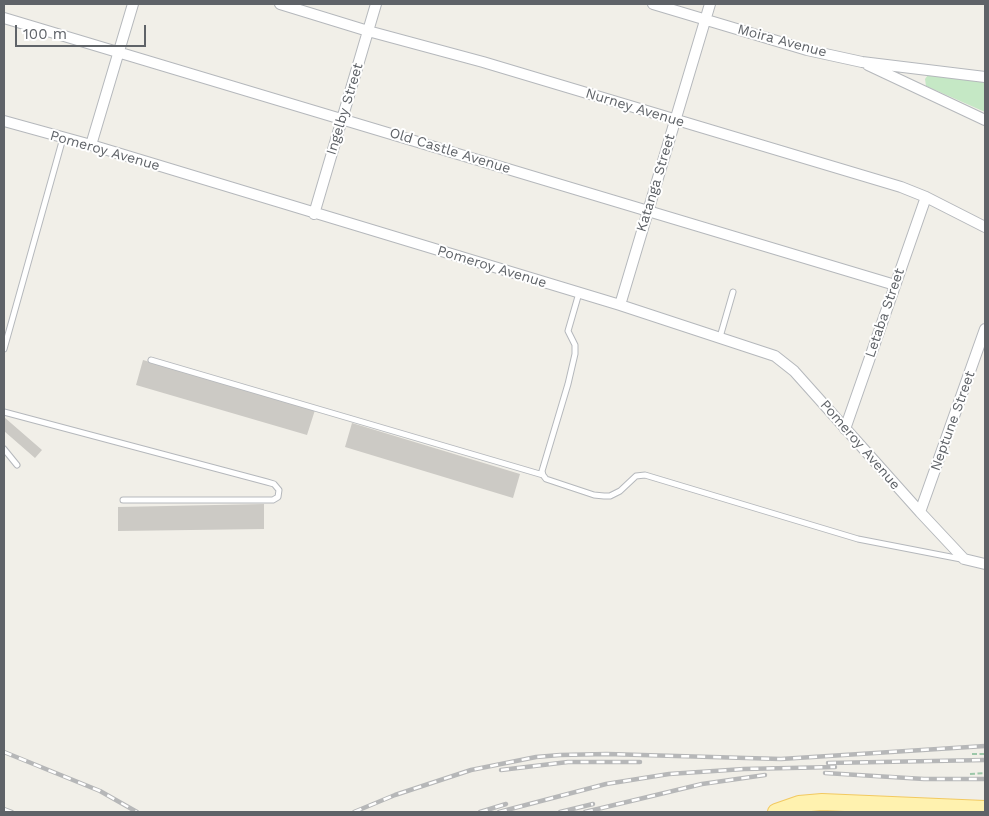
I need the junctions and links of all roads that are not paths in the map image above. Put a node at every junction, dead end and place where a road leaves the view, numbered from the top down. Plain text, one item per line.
1 (133, 4) edge
2 (280, 4) edge
3 (376, 4) edge
4 (653, 4) edge
5 (710, 4) edge
6 (4, 18) edge
7 (705, 20) junction
8 (368, 31) junction
9 (118, 52) junction
10 (862, 62) junction
11 (914, 68) junction
12 (985, 76) edge
13 (917, 88) junction
14 (342, 118) junction
15 (675, 120) junction
16 (985, 120) edge
17 (4, 121) edge
18 (63, 138) junction
19 (91, 145) junction
20 (926, 197) junction
21 (647, 211) junction
22 (314, 214) junction
23 (985, 227) edge
24 (895, 285) junction
25 (733, 292) dead end
26 (579, 293) junction
27 (620, 305) junction
28 (985, 329) edge
29 (720, 337) junction
30 (983, 344) edge
31 (4, 349) edge
32 (150, 360) dead end
33 (4, 412) edge
34 (845, 428) junction
35 (4, 449) edge
36 (17, 465) dead end
37 (543, 475) junction
38 (122, 500) dead end
39 (920, 512) junction
40 (964, 559) junction
41 (985, 564) edge
42 (822, 807) edge
43 (985, 809) edge
44 (927, 810) edge
45 (776, 812) edge

1 - 9 street
2 - 8 street, Nurney Avenue
3 - 8 street, Ingelby Street
4 - 7 street, Moira Avenue
5 - 7 street, Katanga Street
6 - 9 street, Old Castle Avenue
7 - 10 street, Moira Avenue
7 - 15 street, Katanga Street
8 - 14 street, Ingelby Street
8 - 15 street, Nurney Avenue
9 - 14 street, Old Castle Avenue
9 - 19 street
10 - 11 street, Moira Avenue
10 - 13 street
11 - 12 street, Moira Avenue
11 - 13 street
13 - 16 street
14 - 21 street, Old Castle Avenue
14 - 22 street, Ingelby Street
15 - 20 street, Nurney Avenue
15 - 21 street, Katanga Street
17 - 18 street, Pomeroy Avenue
18 - 19 street, Pomeroy Avenue
18 - 31 lane
19 - 22 street, Pomeroy Avenue
20 - 23 street, Nurney Avenue
20 - 24 street, Letaba Street
21 - 24 street, Old Castle Avenue
21 - 27 street, Katanga Street
22 - 26 street, Pomeroy Avenue
24 - 34 street, Letaba Street
25 - 29 lane
26 - 27 street, Pomeroy Avenue
26 - 37 lane
27 - 29 street, Pomeroy Avenue
28 - 30 street, Neptune Street
29 - 34 street, Pomeroy Avenue
30 - 39 street, Neptune Street
32 - 37 lane
33 - 38 lane
34 - 39 street, Pomeroy Avenue
35 - 36 lane
37 - 40 lane
39 - 40 street, Pomeroy Avenue
40 - 41 street
42 - 44 main road
42 - 45 main road
43 - 44 main road

